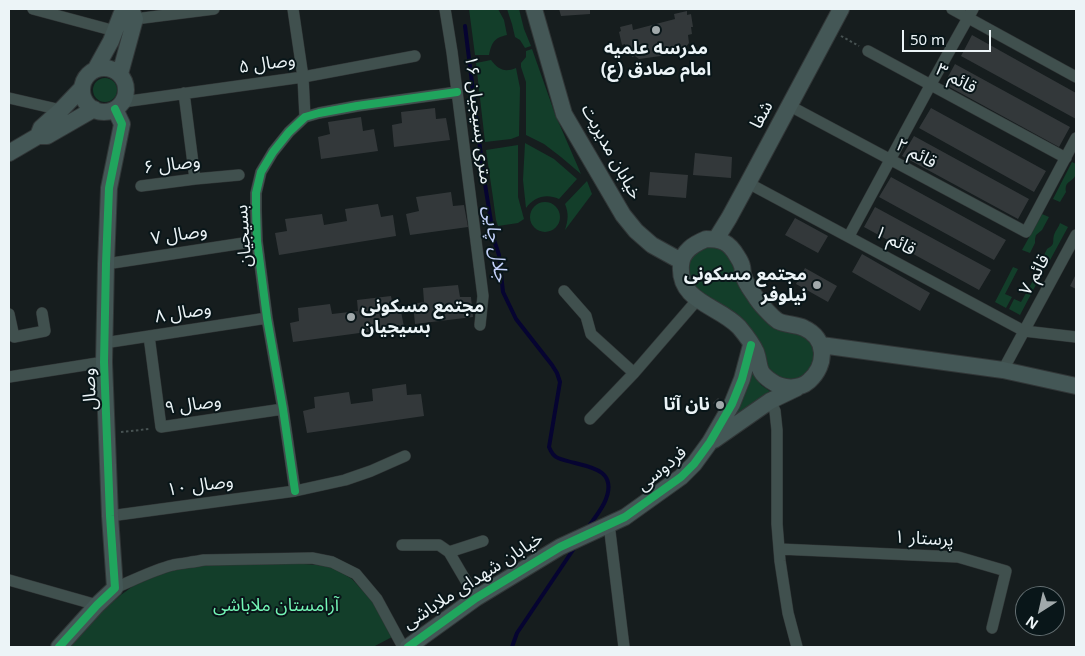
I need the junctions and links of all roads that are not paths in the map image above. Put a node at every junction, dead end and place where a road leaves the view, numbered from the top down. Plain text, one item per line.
1 (33, 9) edge
2 (214, 9) edge
3 (293, 9) edge
4 (445, 9) edge
5 (534, 9) edge
6 (841, 9) edge
7 (952, 9) edge
8 (131, 12) edge
9 (971, 13) edge
10 (115, 31) junction
11 (868, 51) road end
12 (415, 56) dead end
13 (95, 70) junction
14 (120, 74) junction
15 (303, 77) junction
16 (1076, 77) edge
17 (931, 84) junction
18 (82, 88) junction
19 (457, 92) junction
20 (184, 93) junction
21 (9, 98) edge
22 (119, 105) junction
23 (790, 106) junction
24 (94, 109) junction
25 (61, 110) junction
26 (305, 117) junction
27 (38, 136) junction
28 (1076, 138) edge
29 (9, 153) edge
30 (1066, 158) junction
31 (890, 160) junction
32 (239, 175) dead end
33 (195, 179) junction
34 (748, 182) junction
35 (141, 186) dead end
36 (1076, 235) edge
37 (849, 236) junction
38 (716, 239) junction
39 (257, 241) junction
40 (681, 261) junction
41 (106, 264) junction
42 (564, 291) dead end
43 (698, 299) junction
44 (42, 313) dead end
45 (9, 314) edge
46 (268, 318) junction
47 (480, 325) dead end
48 (1024, 331) junction
49 (149, 336) junction
50 (1076, 337) edge
51 (104, 343) junction
52 (751, 345) junction
53 (821, 345) junction
54 (104, 362) junction
55 (1003, 370) junction
56 (634, 373) junction
57 (9, 377) edge
58 (1076, 386) edge
59 (798, 387) junction
60 (770, 401) junction
61 (283, 409) junction
62 (590, 419) dead end
63 (710, 442) junction
64 (405, 456) dead end
65 (294, 491) junction
66 (110, 516) junction
67 (609, 524) junction
68 (483, 541) dead end
69 (402, 545) dead end
70 (560, 547) joint
71 (779, 549) junction
72 (449, 552) junction
73 (9, 580) edge
74 (115, 588) junction
75 (476, 598) junction
76 (97, 604) junction
77 (992, 628) dead end
78 (59, 647) edge
79 (403, 647) edge
80 (408, 647) edge
81 (624, 647) edge
82 (797, 647) edge

1 - 10 street
2 - 8 street
3 - 15 street
4 - 19 street, ۱۶ متری بسیجیان
5 - 40 street, خیابان مدیریت
6 - 23 street, شفا
7 - 9 street
8 - 10 street
8 - 14 street
9 - 16 street
9 - 17 street
10 - 13 street
11 - 17 street, قائم ۳
12 - 15 street, وصال ۵
13 - 14 street
13 - 18 street
14 - 22 street
15 - 20 street, وصال ۵
15 - 26 street
17 - 30 street, قائم ۳
17 - 31 street
18 - 24 street
18 - 25 street
19 - 26 street
19 - 47 street, ۱۶ متری بسیجیان
20 - 22 street, وصال ۵
20 - 33 street
21 - 25 street
22 - 24 street
22 - 41 street, وصال
23 - 31 street, قائم ۲
23 - 34 street, شفا
24 - 27 street
25 - 27 street
26 - 39 street, بسیجیان
27 - 29 street
28 - 30 street
30 - 31 street, قائم ۲
31 - 37 street
32 - 33 street, وصال ۶
33 - 35 street, وصال ۶
34 - 37 street, قائم ۱
34 - 38 street, شفا
36 - 48 street, قائم ۷
37 - 48 street, قائم ۱
38 - 40 street
38 - 53 street
39 - 41 street, وصال ۷
39 - 46 street, بسیجیان
40 - 43 street
41 - 51 street, وصال
42 - 56 street
43 - 52 street
43 - 56 street
44 - 45 street
46 - 49 street, وصال ۸
46 - 61 street, بسیجیان
48 - 50 street
48 - 55 street, قائم ۷
49 - 51 street, وصال ۸
49 - 61 street, وصال ۹
51 - 54 street, وصال
52 - 59 street
52 - 63 street, فردوسی
53 - 55 street
53 - 59 street
54 - 57 street
54 - 66 street, وصال
55 - 58 street
56 - 62 street
59 - 60 street
60 - 63 street
60 - 71 street
61 - 65 street, بسیجیان
63 - 67 street, فردوسی
64 - 65 street, وصال ۱۰
65 - 66 street, وصال ۱۰
66 - 74 street, وصال
67 - 70 street, فردوسی
67 - 81 street
68 - 72 street
69 - 72 street
70 - 75 street, خیابان شهدای ملاباشی
71 - 77 street, پرستار ۱
71 - 82 street
72 - 75 street
73 - 76 street
74 - 76 street
74 - 79 street
75 - 80 street, خیابان شهدای ملاباشی
76 - 78 street

